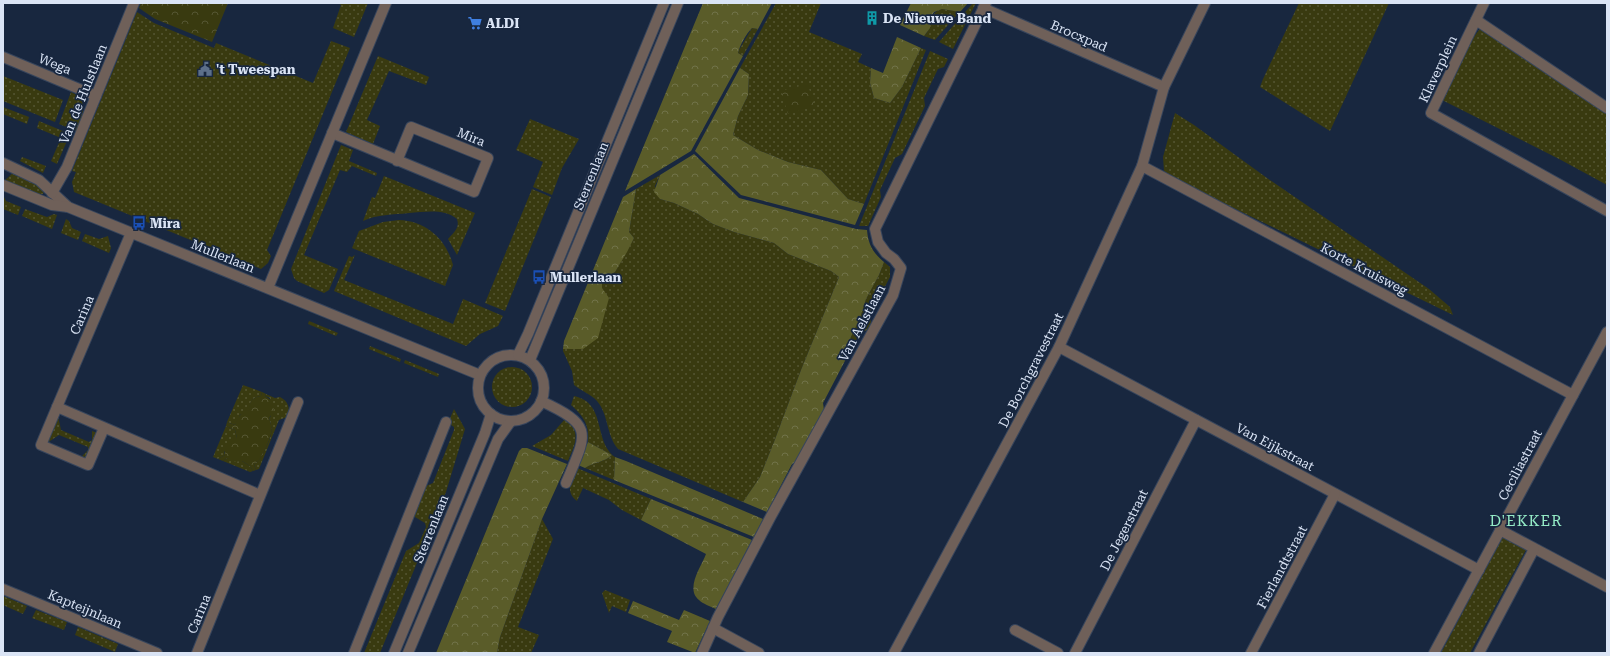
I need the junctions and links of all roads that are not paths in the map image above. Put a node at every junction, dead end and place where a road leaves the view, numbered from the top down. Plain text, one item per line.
1 (134, 3) edge
2 (386, 3) edge
3 (664, 3) edge
4 (678, 3) edge
5 (1205, 3) edge
6 (1484, 3) edge
7 (984, 6) edge
8 (1476, 20) junction
9 (3, 57) edge
10 (1164, 87) junction
11 (96, 96) junction
12 (1607, 108) edge
13 (332, 133) junction
14 (397, 160) junction
15 (3, 163) edge
16 (1142, 166) junction
17 (3, 185) edge
18 (52, 193) junction
19 (68, 207) junction
20 (1607, 211) edge
21 (131, 233) junction
22 (268, 288) junction
23 (1605, 339) edge
24 (1059, 347) junction
25 (518, 355) junction
26 (530, 360) junction
27 (480, 375) junction
28 (1573, 394) junction
29 (541, 401) junction
30 (298, 402) dead end
31 (57, 407) junction
32 (491, 414) junction
33 (1196, 420) junction
34 (511, 421) junction
35 (446, 422) dead end
36 (104, 428) junction
37 (566, 483) dead end
38 (1335, 494) junction
39 (260, 495) junction
40 (1500, 530) junction
41 (1534, 549) junction
42 (1478, 570) junction
43 (1607, 587) edge
44 (3, 589) edge
45 (713, 628) junction
46 (1015, 630) dead end
47 (157, 653) edge
48 (197, 653) edge
49 (354, 653) edge
50 (394, 653) edge
51 (408, 653) edge
52 (702, 653) edge
53 (759, 653) edge
54 (894, 653) edge
55 (1058, 653) edge
56 (1075, 653) edge
57 (1251, 653) edge
58 (1434, 653) edge
59 (1480, 653) edge

1 - 11 street, Van de Hulstlaan
2 - 13 street
3 - 25 street, Sterrenlaan
4 - 26 street, Sterrenlaan
5 - 10 street, De Borchgravestraat
6 - 8 street
7 - 10 street, Brocxpad
7 - 45 street, Van Aelstlaan
8 - 12 street
8 - 20 street, Klaverplein
9 - 11 street, Wega
10 - 16 street, De Borchgravestraat
11 - 18 street, Van de Hulstlaan
13 - 14 street, Mira
13 - 22 street
14 - 14 street, Mira
15 - 18 street, Mullerlaan
16 - 24 street, De Borchgravestraat
16 - 28 street, Korte Kruisweg
17 - 19 street, Mullerlaan
18 - 19 street, Mullerlaan
19 - 21 street, Mullerlaan
21 - 22 street, Mullerlaan
21 - 31 street, Carina
22 - 27 street, Mullerlaan
23 - 28 street, Ceciliastraat
24 - 33 street, Van Eijkstraat
24 - 54 street, De Borchgravestraat
25 - 26 street
25 - 27 street
26 - 29 street
27 - 32 street
28 - 40 street, Ceciliastraat
29 - 34 street
29 - 37 street
30 - 39 street, Carina
31 - 36 street
31 - 36 street, Carina
32 - 34 street
32 - 50 street, Sterrenlaan
33 - 38 street, Van Eijkstraat
33 - 56 street, De Jegerstraat
34 - 51 street, Sterrenlaan
35 - 49 street, Sterrenlaan
36 - 39 street
38 - 42 street, Van Eijkstraat
38 - 57 street, Fierlandtstraat
39 - 48 street, Carina
40 - 41 street
40 - 42 street, Ceciliastraat
41 - 43 street
41 - 59 street
42 - 58 street, Ceciliastraat
44 - 47 street, Kapteijnlaan
45 - 52 street, Van Aelstlaan
45 - 53 street
46 - 55 street

